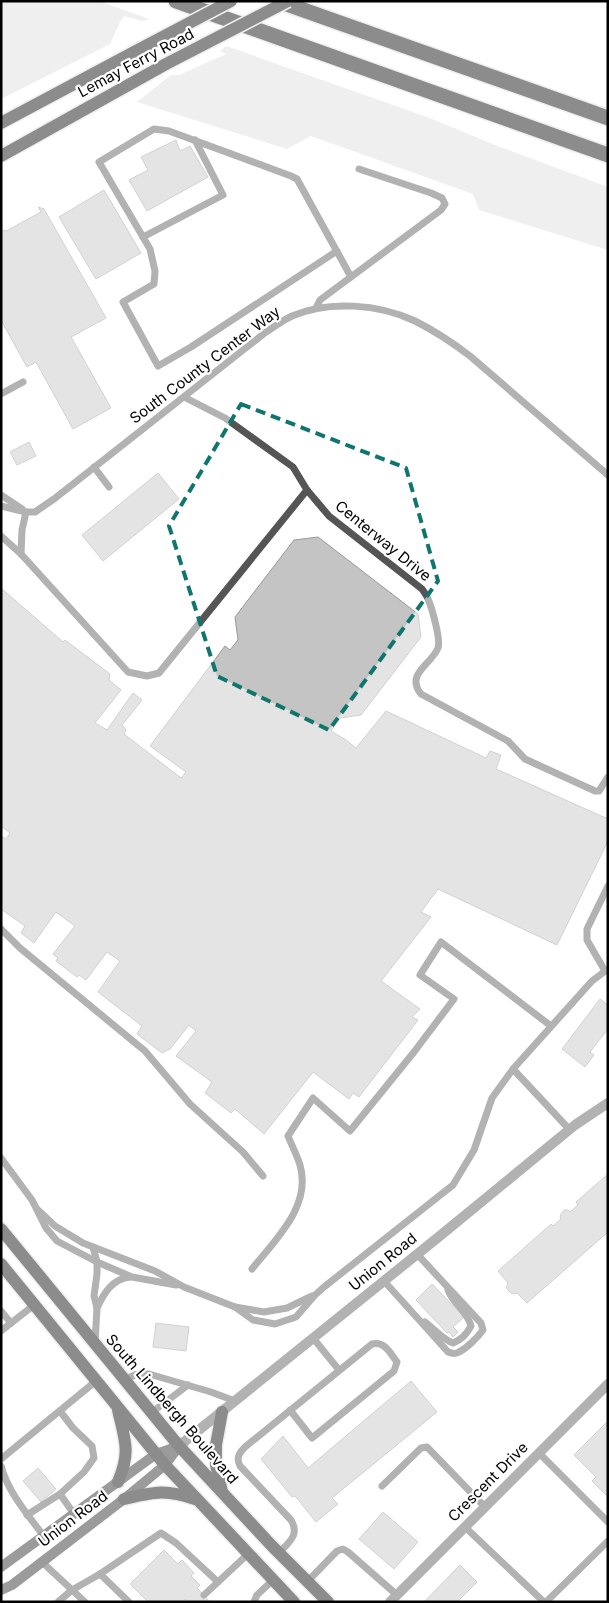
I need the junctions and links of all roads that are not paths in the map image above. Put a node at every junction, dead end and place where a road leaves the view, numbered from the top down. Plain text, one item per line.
1 (176, 1) edge
2 (231, 1) edge
3 (278, 1) edge
4 (288, 1) edge
5 (608, 118) edge
6 (1, 123) edge
7 (195, 140) junction
8 (608, 155) edge
9 (1, 156) edge
10 (359, 169) dead end
11 (143, 238) junction
12 (337, 251) junction
13 (351, 277) junction
14 (316, 308) junction
15 (23, 382) dead end
16 (1, 394) edge
17 (184, 397) junction
18 (94, 467) junction
19 (608, 475) edge
20 (109, 487) dead end
21 (307, 490) junction
22 (1, 495) edge
23 (1, 506) edge
24 (26, 512) junction
25 (1, 536) edge
26 (21, 554) junction
27 (608, 776) edge
28 (608, 886) edge
29 (1, 929) edge
30 (606, 970) edge
31 (551, 1026) junction
32 (513, 1069) junction
33 (608, 1103) edge
34 (570, 1129) junction
35 (1, 1158) edge
36 (263, 1176) dead end
37 (37, 1209) junction
38 (1, 1229) edge
39 (92, 1247) junction
40 (416, 1254) junction
41 (96, 1262) junction
42 (1, 1264) edge
43 (252, 1269) dead end
44 (132, 1277) junction
45 (384, 1281) junction
46 (446, 1285) junction
47 (184, 1286) junction
48 (315, 1295) junction
49 (34, 1305) junction
50 (235, 1307) junction
51 (97, 1308) junction
52 (1, 1311) edge
53 (414, 1315) junction
54 (11, 1323) junction
55 (1, 1331) edge
56 (313, 1338) junction
57 (95, 1344) junction
58 (339, 1370) junction
59 (96, 1381) junction
60 (125, 1381) junction
61 (608, 1384) edge
62 (188, 1385) junction
63 (235, 1401) junction
64 (118, 1408) junction
65 (290, 1410) junction
66 (60, 1411) junction
67 (222, 1412) junction
68 (151, 1413) junction
69 (179, 1446) junction
70 (539, 1453) junction
71 (156, 1454) junction
72 (1, 1459) edge
73 (165, 1465) junction
74 (1, 1466) edge
75 (118, 1482) junction
76 (382, 1486) dead end
77 (222, 1492) junction
78 (60, 1494) junction
79 (124, 1499) junction
80 (195, 1499) junction
81 (485, 1507) junction
82 (74, 1514) junction
83 (27, 1515) junction
84 (608, 1522) edge
85 (465, 1527) junction
86 (43, 1535) junction
87 (608, 1541) edge
88 (279, 1553) junction
89 (248, 1554) junction
90 (42, 1562) junction
91 (1, 1567) edge
92 (100, 1574) junction
93 (273, 1580) junction
94 (308, 1581) junction
95 (218, 1582) junction
96 (1, 1590) edge
97 (72, 1590) junction
98 (204, 1595) dead end
99 (393, 1600) edge
100 (58, 1602) edge
101 (85, 1602) edge
102 (128, 1602) edge
103 (254, 1602) edge
104 (294, 1602) edge
105 (328, 1602) edge
106 (545, 1602) edge

1 - 8 highway
2 - 6 main road, Lemay Ferry Road, bridge
3 - 5 highway
4 - 9 main road, Lemay Ferry Road, bridge
7 - 11 lane
7 - 11 lane
7 - 12 lane
10 - 13 lane
11 - 12 lane
12 - 13 lane
13 - 14 lane
14 - 17 lane, South County Center Way
14 - 19 lane, South County Center Way
15 - 16 lane
17 - 18 lane, South County Center Way
17 - 21 lane, Centerway Drive
18 - 20 lane
18 - 24 lane, South County Center Way
21 - 26 lane
21 - 27 lane, Centerway Drive
22 - 24 lane
23 - 24 lane
24 - 26 lane
25 - 26 lane
28 - 30 lane
29 - 36 lane
30 - 31 lane
31 - 32 lane
31 - 43 lane
32 - 34 lane
32 - 48 lane
33 - 34 street, Union Road
34 - 40 street, Union Road
35 - 37 lane
37 - 39 lane
37 - 41 lane
38 - 57 main road, South Lindbergh Boulevard
39 - 41 lane
39 - 47 lane
40 - 45 street, Union Road
40 - 46 lane
41 - 44 lane
41 - 51 lane
42 - 49 main road
44 - 47 lane
44 - 51 lane
45 - 53 lane
45 - 56 street, Union Road
46 - 53 lane
46 - 53 lane
47 - 50 lane
48 - 50 lane
48 - 50 lane
49 - 54 lane
49 - 59 main road
51 - 57 lane
52 - 54 lane
54 - 55 lane
56 - 58 lane
56 - 63 street, Union Road
57 - 60 main road, South Lindbergh Boulevard
58 - 65 lane
58 - 65 lane
59 - 64 main road
59 - 66 lane
60 - 62 lane
60 - 68 main road, South Lindbergh Boulevard
61 - 70 street, Crescent Drive
62 - 63 lane
62 - 68 lane
63 - 67 street, Union Road
64 - 71 main road
64 - 75 main road
65 - 88 lane
66 - 72 lane
66 - 78 lane
67 - 69 street, Union Road
67 - 77 main road
68 - 69 main road, South Lindbergh Boulevard
69 - 71 main road, Union Road
69 - 73 main road, Union Road
69 - 77 main road, South Lindbergh Boulevard
70 - 81 street, Crescent Drive
70 - 84 lane
71 - 73 main road
71 - 75 main road, Union Road
73 - 79 main road, Union Road
73 - 80 main road
74 - 83 lane
75 - 82 main road, Union Road
76 - 81 lane
77 - 88 main road, South Lindbergh Boulevard
78 - 82 lane
78 - 83 lane
79 - 80 main road
79 - 90 main road, Union Road
80 - 89 main road
81 - 85 street, Crescent Drive
82 - 86 main road, Union Road
83 - 86 lane
85 - 99 street, Crescent Drive
85 - 106 lane
86 - 91 main road, Union Road
87 - 106 lane
88 - 94 main road, South Lindbergh Boulevard
89 - 93 main road
89 - 95 lane
90 - 96 main road, Union Road
90 - 97 lane
92 - 95 lane
92 - 97 lane
92 - 102 lane
93 - 103 lane
93 - 104 main road
94 - 99 lane
94 - 105 main road, South Lindbergh Boulevard
95 - 98 lane
97 - 100 lane
97 - 101 lane

